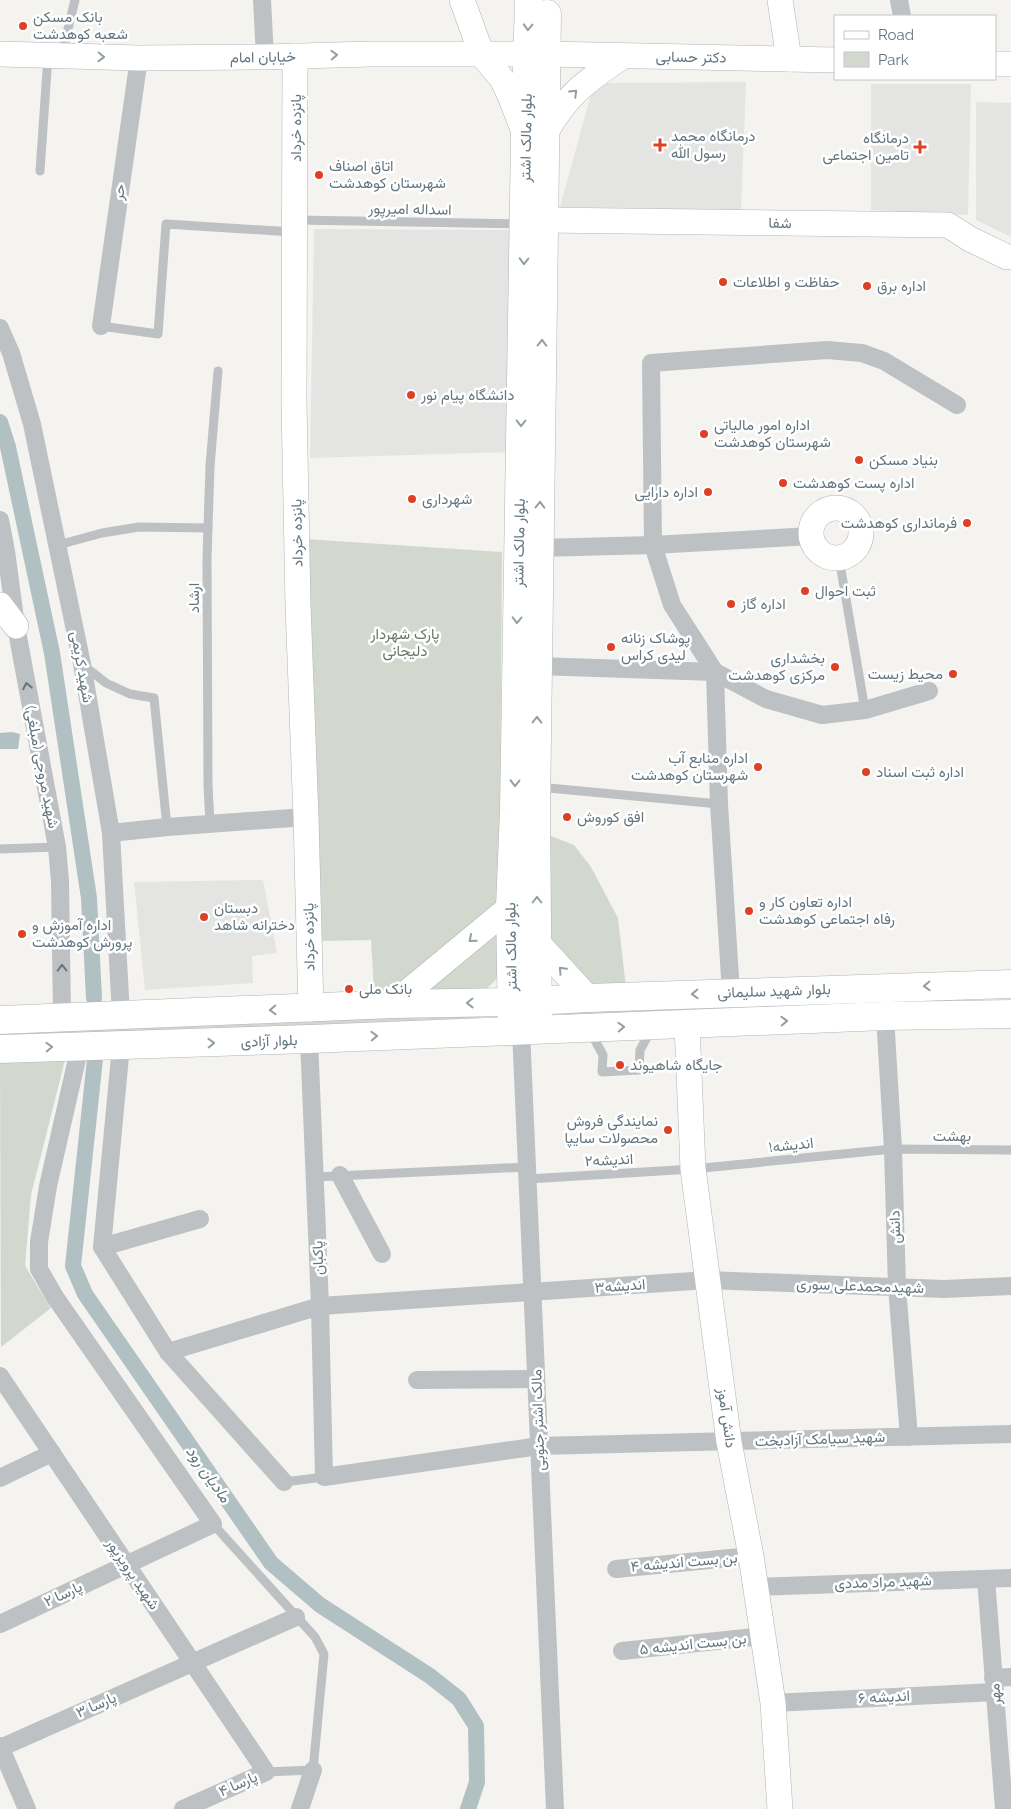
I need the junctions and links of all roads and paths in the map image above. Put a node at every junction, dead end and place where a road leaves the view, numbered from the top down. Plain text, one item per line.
1 (75, 0) edge
2 (262, 0) edge
3 (462, 0) edge
4 (529, 0) edge
5 (547, 0) edge
6 (780, 0) edge
7 (899, 0) edge
8 (902, 15) edge
9 (0, 54) edge
10 (537, 54) junction
11 (482, 55) junction
12 (54, 56) junction
13 (295, 56) junction
14 (623, 56) junction
15 (265, 57) junction
16 (139, 58) junction
17 (789, 59) junction
18 (834, 60) edge
19 (996, 64) edge
20 (1011, 64) edge
21 (536, 135) junction
22 (40, 171) dead end
23 (534, 222) junction
24 (296, 226) junction
25 (1007, 257) dead end
26 (101, 326) joint
27 (0, 328) edge
28 (218, 371) dead end
29 (957, 405) dead end
30 (0, 520) edge
31 (208, 528) junction
32 (811, 536) junction
33 (58, 545) junction
34 (653, 545) junction
35 (539, 548) junction
36 (839, 558) junction
37 (0, 604) edge
38 (16, 626) junction
39 (82, 664) junction
40 (538, 666) junction
41 (715, 672) junction
42 (929, 691) dead end
43 (865, 710) junction
44 (529, 802) junction
45 (719, 804) junction
46 (306, 816) junction
47 (210, 825) junction
48 (167, 827) junction
49 (111, 833) junction
50 (57, 847) junction
51 (0, 849) edge
52 (510, 907) junction
53 (537, 942) junction
54 (1011, 984) edge
55 (967, 985) junction
56 (731, 993) junction
57 (588, 998) junction
58 (524, 1002) junction
59 (393, 1004) junction
60 (311, 1009) junction
61 (1011, 1014) edge
62 (121, 1015) junction
63 (968, 1015) junction
64 (62, 1016) junction
65 (885, 1016) junction
66 (0, 1020) edge
67 (687, 1025) junction
68 (653, 1026) junction
69 (588, 1028) junction
70 (524, 1030) junction
71 (309, 1039) junction
72 (80, 1046) junction
73 (120, 1046) junction
74 (0, 1049) edge
75 (893, 1149) junction
76 (1011, 1150) edge
77 (693, 1169) junction
78 (527, 1173) junction
79 (340, 1175) junction
80 (315, 1177) junction
81 (200, 1219) dead end
82 (102, 1247) junction
83 (382, 1254) dead end
84 (708, 1280) junction
85 (1011, 1286) edge
86 (897, 1287) junction
87 (532, 1292) junction
88 (320, 1306) junction
89 (168, 1352) junction
90 (0, 1376) edge
91 (536, 1379) junction
92 (417, 1380) dead end
93 (1011, 1434) edge
94 (909, 1437) junction
95 (730, 1442) junction
96 (539, 1446) junction
97 (52, 1453) junction
98 (324, 1477) junction
99 (0, 1478) edge
100 (284, 1482) joint
101 (213, 1524) junction
102 (751, 1556) junction
103 (126, 1564) junction
104 (616, 1569) dead end
105 (1011, 1578) edge
106 (986, 1579) junction
107 (756, 1587) junction
108 (296, 1617) junction
109 (0, 1624) edge
110 (764, 1636) junction
111 (622, 1652) dead end
112 (192, 1663) junction
113 (1000, 1682) edge
114 (774, 1703) junction
115 (1005, 1744) edge
116 (0, 1747) edge
117 (313, 1770) junction
118 (266, 1772) junction
119 (28, 1809) edge
120 (183, 1809) edge
121 (300, 1809) edge
122 (555, 1809) edge
123 (780, 1809) edge
124 (1004, 1809) edge

1 - 12 lane
2 - 15 street
3 - 11 main road
4 -> 10 main road
5 - 10 main road
6 - 17 main road
7 - 8 street
9 - 12 main road, خیابان امام
10 - 11 main road, خیابان امام
10 - 14 main road, دکتر حسابی
10 - 21 main road, بلوار مالک اشتر
13 -> 11 main road, خیابان امام
11 - 21 main road
12 -> 16 main road, خیابان امام
12 - 22 lane
13 - 15 main road, خیابان امام
13 - 24 main road, پانزده خرداد
14 - 17 main road, دکتر حسابی
21 -> 14 main road
15 - 16 main road, خیابان امام
16 - 26 street, حر
17 - 18 main road, دکتر حسابی
19 - 20 main road
21 - 23 main road, بلوار مالک اشتر
23 - 24 lane, اسداله امیرپور
23 - 25 main road, شفا
35 -> 23 main road, بلوار مالک اشتر
23 -> 44 main road, بلوار مالک اشتر
24 - 26 lane, اسداله امیرپور
24 - 46 main road, پانزده خرداد
27 - 33 street, شهید کریمی
28 - 31 lane, ارشاد
29 - 34 street
30 - 38 street, شهید مروجی (مبلغی)
31 - 33 lane
31 - 47 lane, ارشاد
32 - 34 street
32 - 36 main road
32 - 36 main road
33 - 39 street, شهید کریمی
34 - 35 street
34 - 41 street
35 - 40 main road, بلوار مالک اشتر
36 - 43 lane
37 - 38 main road
50 -> 38 street, شهید مروجی (مبلغی)
39 - 48 lane
39 - 49 street, شهید کریمی
40 - 41 street
44 -> 40 main road, بلوار مالک اشتر
41 - 43 street
41 - 45 street
42 - 43 street
44 - 45 lane
44 - 52 main road, بلوار مالک اشتر
53 -> 44 main road, بلوار مالک اشتر
45 - 56 street
46 - 47 street
46 - 60 main road, پانزده خرداد
47 - 48 street
48 - 49 street
49 - 62 street, شهید کریمی
50 - 51 lane
64 -> 50 street, شهید مروجی (مبلغی)
52 - 58 main road, بلوار مالک اشتر
52 -> 59 main road
57 -> 53 main road
53 - 58 main road, بلوار مالک اشتر
54 - 55 main road, بلوار شهید سلیمانی
55 -> 56 main road, بلوار شهید سلیمانی
55 - 63 main road
56 -> 57 main road, بلوار شهید سلیمانی
57 - 58 main road, بلوار شهید سلیمانی
58 -> 59 main road, بلوار آزادی
58 - 70 main road, بلوار مالک اشتر
59 - 60 main road, بلوار آزادی
60 -> 62 main road, بلوار آزادی
61 - 63 main road, بلوار شهید سلیمانی
62 - 64 main road, بلوار آزادی
63 - 65 main road, بلوار شهید سلیمانی
64 - 66 main road, بلوار آزادی
67 -> 65 main road, بلوار شهید سلیمانی
65 - 75 street, دانش
67 - 68 main road, بلوار شهید سلیمانی
67 - 77 main road, دانش آموز
69 -> 68 main road, بلوار شهید سلیمانی
68 - 69 lane
69 - 70 main road, بلوار شهید سلیمانی
71 -> 70 main road, بلوار آزادی
70 - 78 street, مالک اشتر جنوبی
73 -> 71 main road, بلوار آزادی
71 - 80 street, پاکبان
72 - 73 main road, بلوار آزادی
74 -> 72 main road, بلوار آزادی
72 - 101 street
73 - 82 street
75 - 76 lane, بهشت
75 - 77 lane, اندیشه۱
75 - 86 street, دانش
77 - 78 lane, اندیشه۲
77 - 84 main road, دانش آموز
78 - 79 lane, اندیشه۲
78 - 87 street, مالک اشتر جنوبی
79 - 80 lane, اندیشه۲
79 - 83 street
80 - 88 street, پاکبان
81 - 82 street
82 - 89 street
84 - 86 street, شهیدمحمدعلی سوری
84 - 87 street, اندیشه۳
84 - 95 main road, دانش آموز
85 - 86 street, شهیدمحمدعلی سوری
86 - 94 street, دانش
87 - 88 street, اندیشه۳
87 - 91 street, مالک اشتر جنوبی
88 - 89 street, اندیشه۳
88 - 98 street, پاکبان
89 - 100 street
90 - 97 street, شهید پرویزپور
91 - 92 street
91 - 96 street, مالک اشتر جنوبی
93 - 94 street, شهید سیامک آزادبخت
94 - 95 street, شهید سیامک آزادبخت
95 - 96 street, شهید سیامک آزادبخت
95 - 102 main road, دانش آموز
96 - 98 street, شهید سیامک آزادبخت
96 - 122 street, مالک اشتر جنوبی
97 - 99 street
97 - 103 street, شهید پرویزپور
98 - 100 lane
101 - 103 street, پارسا ۲
101 - 108 lane
102 - 104 street, بن بست اندیشه ۴
102 - 107 main road, دانش آموز
103 - 109 street, پارسا ۲
103 - 112 street, شهید پرویزپور
105 - 106 street, شهید مراد مددی
106 - 107 street, شهید مراد مددی
106 - 113 street, مهر
107 - 110 main road, دانش آموز
108 - 112 street, پارسا ۳
108 - 117 lane
110 - 111 street, بن بست اندیشه ۵
110 - 114 main road, دانش آموز
112 - 116 street, پارسا ۳
112 - 118 street, شهید پرویزپور
113 - 114 street, اندیشه ۶
113 - 115 street, مهر
114 - 123 main road, دانش آموز
115 - 124 street, مهر
116 - 119 street
117 - 118 lane
117 - 121 street
118 - 120 street, پارسا ۴

